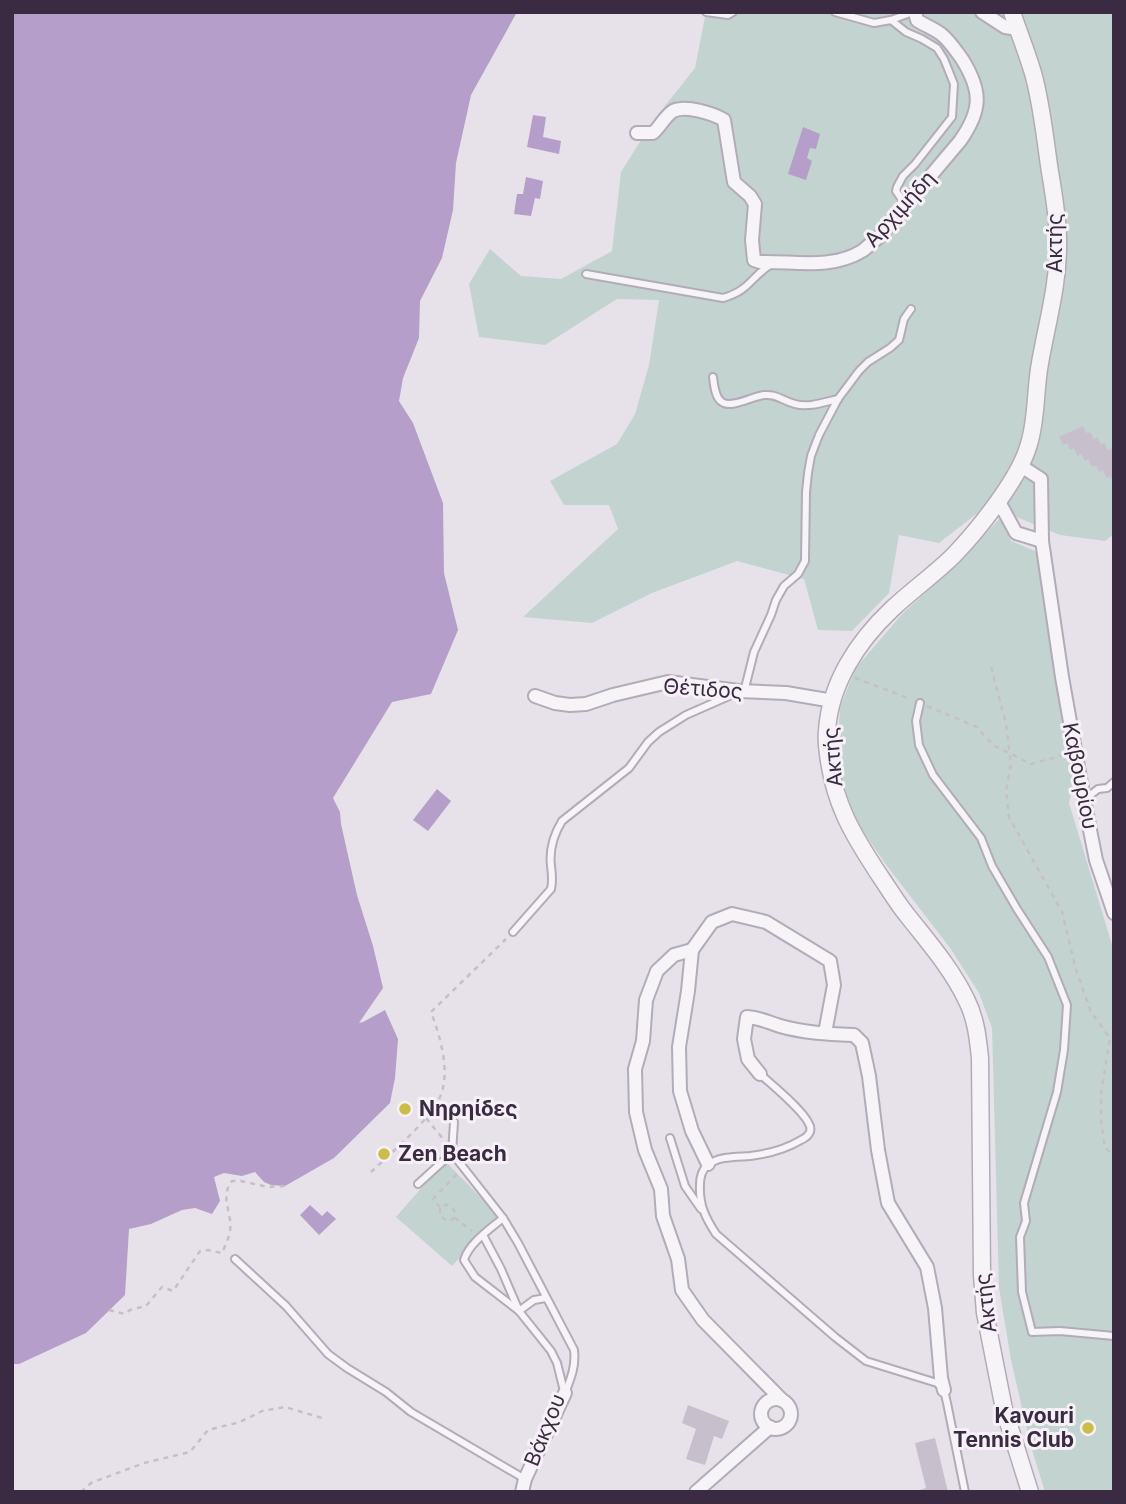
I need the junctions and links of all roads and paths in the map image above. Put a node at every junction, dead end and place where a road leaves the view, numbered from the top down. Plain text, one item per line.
1 (706, 12) edge
2 (733, 12) edge
3 (835, 12) edge
4 (914, 12) edge
5 (982, 12) edge
6 (1012, 12) edge
7 (891, 20) junction
8 (1018, 29) junction
9 (637, 133) dead end
10 (906, 205) junction
11 (775, 262) junction
12 (586, 274) dead end
13 (911, 309) dead end
14 (713, 377) dead end
15 (838, 399) junction
16 (1021, 466) junction
17 (998, 500) junction
18 (1042, 541) junction
19 (991, 667) dead end
20 (843, 673) junction
21 (741, 692) junction
22 (535, 696) dead end
23 (833, 701) junction
24 (920, 703) junction
25 (1009, 752) junction
26 (1076, 752) junction
27 (1114, 782) edge
28 (1084, 800) junction
29 (1114, 913) edge
30 (513, 932) joint
31 (692, 950) junction
32 (825, 1033) junction
33 (760, 1074) joint
34 (454, 1122) dead end
35 (670, 1138) dead end
36 (452, 1153) junction
37 (1114, 1157) edge
38 (708, 1164) junction
39 (466, 1165) dead end
40 (370, 1172) dead end
41 (418, 1184) dead end
42 (285, 1186) dead end
43 (440, 1207) junction
44 (703, 1212) junction
45 (455, 1218) junction
46 (503, 1219) junction
47 (480, 1234) junction
48 (235, 1259) dead end
49 (546, 1298) junction
50 (109, 1310) dead end
51 (519, 1311) junction
52 (1114, 1336) edge
53 (944, 1390) junction
54 (565, 1393) junction
55 (782, 1400) junction
56 (322, 1418) dead end
57 (770, 1427) junction
58 (523, 1485) edge
59 (81, 1492) edge
60 (696, 1492) edge
61 (965, 1492) edge
62 (1030, 1492) edge

1 - 2 lane
3 - 7 lane
4 - 7 lane
4 - 10 street, Αρχιμήδη
5 - 8 street
6 - 8 street, Ακτής
7 - 10 lane
8 - 16 street, Ακτής
9 - 11 street
10 - 11 street, Αρχιμήδη
11 - 12 lane
13 - 15 lane
14 - 15 lane
15 - 21 lane
16 - 17 street, Ακτής
16 - 18 street, Καβουρίου
17 - 18 street
17 - 20 street, Ακτής
18 - 26 street, Καβουρίου
19 - 25 path
20 - 23 street, Ακτής
20 - 24 path
21 - 22 street, Θέτιδος
21 - 23 street, Θέτιδος
21 - 30 lane
23 - 62 street, Ακτής
24 - 25 path
24 - 52 lane
25 - 26 path
25 - 37 path
26 - 28 street, Καβουρίου
27 - 28 lane
28 - 29 street, Καβουρίου
30 - 40 path
31 - 32 street
31 - 38 street
31 - 55 street
32 - 33 street
32 - 53 street
33 - 38 lane
34 - 36 lane
35 - 44 lane
36 - 41 lane
36 - 46 lane
38 - 44 lane
39 - 43 path
42 - 50 path
43 - 45 path
43 - 45 path
44 - 53 lane
45 - 47 path
46 - 47 lane
46 - 49 lane
47 - 51 lane
47 - 51 lane, Βάκχου
48 - 58 lane
49 - 51 lane
49 - 54 lane
51 - 54 lane, Βάκχου
53 - 61 lane
54 - 58 street, Βάκχου
55 - 57 street
55 - 57 street
56 - 59 path
57 - 60 street

